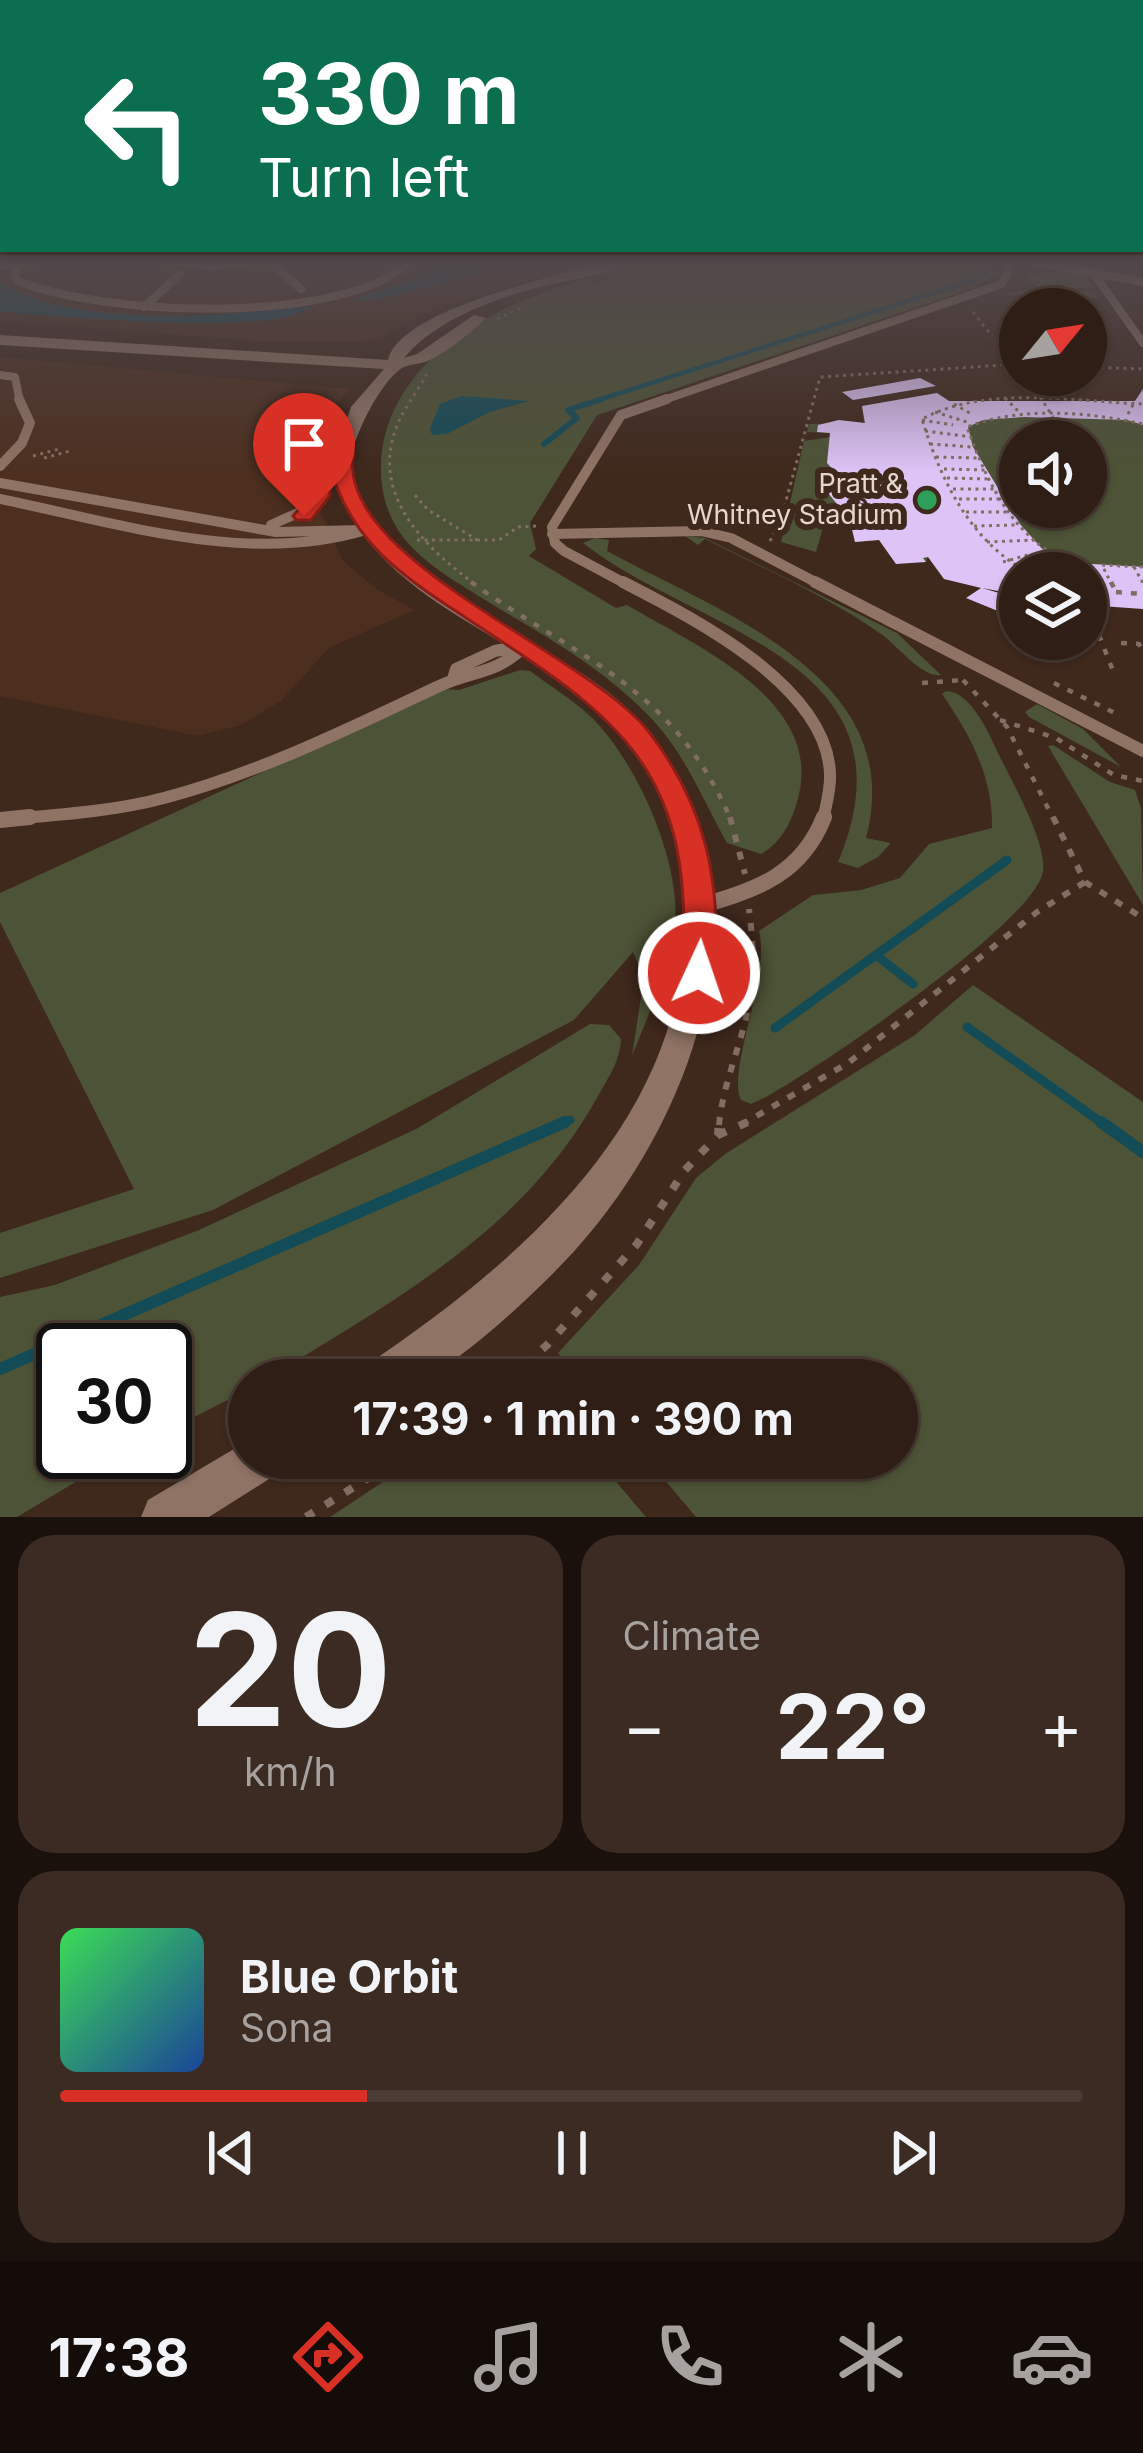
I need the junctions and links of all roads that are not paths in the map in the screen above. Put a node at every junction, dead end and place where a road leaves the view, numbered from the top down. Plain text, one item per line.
1 (425, 330) edge
2 (464, 330) edge
3 (872, 330) edge
4 (419, 333) junction
5 (0, 340) edge
6 (312, 360) junction
7 (396, 365) junction
8 (0, 375) edge
9 (344, 453) junction
10 (0, 466) edge
11 (0, 483) edge
12 (0, 500) edge
13 (248, 528) junction
14 (366, 530) junction
15 (552, 534) junction
16 (526, 645) junction
17 (1143, 751) edge
18 (0, 820) edge
19 (703, 905) junction
20 (414, 1359) edge
21 (228, 1478) edge
22 (165, 1517) edge

1 - 4 street
2 - 7 street
3 - 15 lane
4 - 6 street
4 - 7 street
5 - 6 street
6 - 7 street
7 - 9 street
8 - 10 lane
9 - 13 lane
9 - 14 street
11 - 13 lane
12 - 14 lane
13 - 14 lane
14 - 16 street
15 - 17 lane
15 - 19 lane
16 - 18 lane
16 - 19 street
19 - 20 street
21 - 22 street

